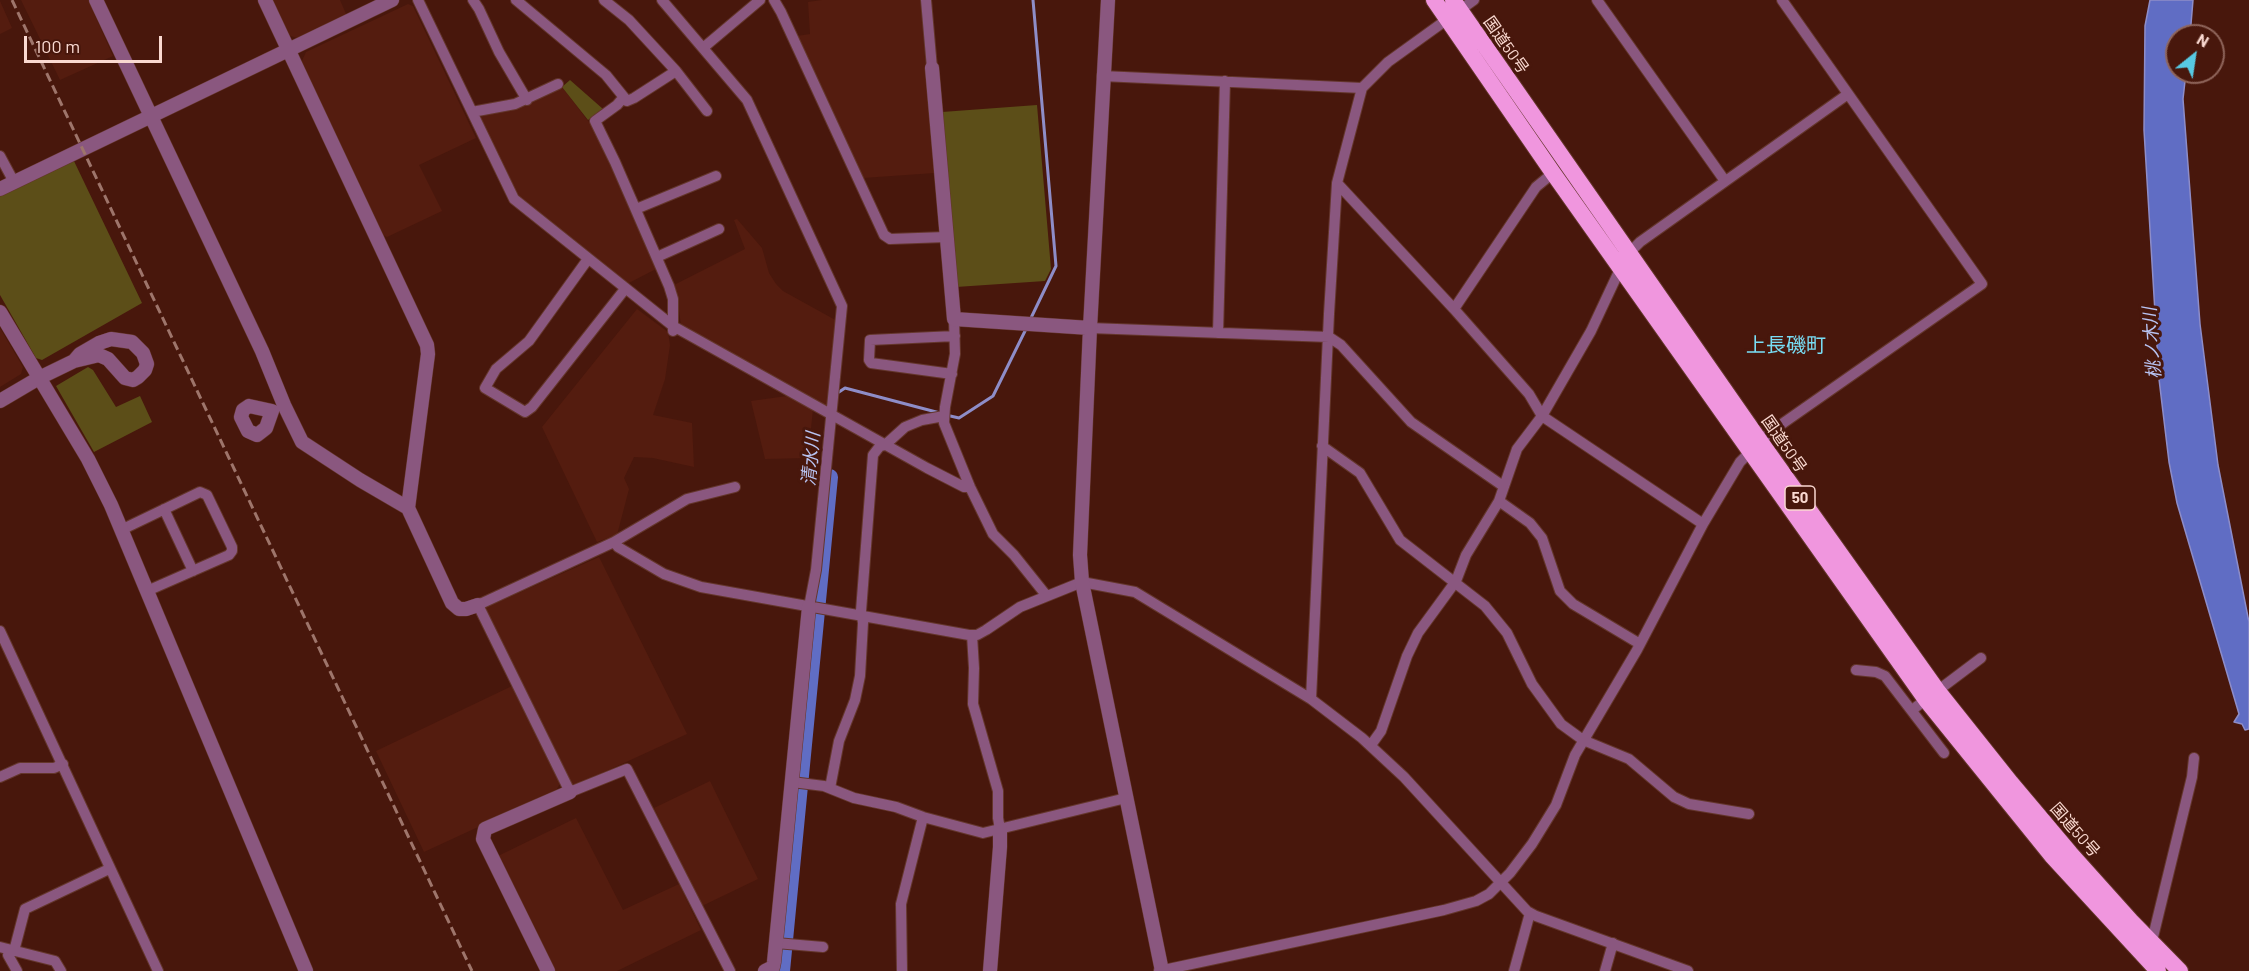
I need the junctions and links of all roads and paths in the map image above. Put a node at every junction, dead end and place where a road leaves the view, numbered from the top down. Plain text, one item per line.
1 (96, 0) edge
2 (265, 0) edge
3 (392, 0) edge
4 (418, 0) edge
5 (473, 0) edge
6 (516, 0) edge
7 (604, 0) edge
8 (662, 0) edge
9 (760, 0) edge
10 (774, 0) edge
11 (926, 0) edge
12 (1108, 0) edge
13 (1434, 0) edge
14 (1474, 0) edge
15 (1597, 0) edge
16 (1782, 0) edge
17 (1453, 9) edge
18 (703, 48) junction
19 (289, 51) junction
20 (932, 68) joint
21 (676, 71) junction
22 (1103, 76) junction
23 (1225, 81) junction
24 (558, 84) dead end
25 (1362, 88) junction
26 (1848, 94) junction
27 (623, 98) junction
28 (527, 100) junction
29 (707, 111) dead end
30 (472, 112) junction
31 (150, 117) junction
32 (0, 156) edge
33 (1553, 173) junction
34 (716, 176) dead end
35 (1725, 181) junction
36 (14, 182) junction
37 (1337, 183) junction
38 (0, 189) edge
39 (636, 209) junction
40 (719, 229) dead end
41 (946, 237) junction
42 (1630, 252) junction
43 (657, 257) junction
44 (588, 259) junction
45 (1621, 267) junction
46 (626, 289) junction
47 (1454, 309) junction
48 (0, 312) edge
49 (954, 319) junction
50 (1090, 328) junction
51 (673, 329) junction
52 (1218, 333) junction
53 (955, 336) junction
54 (1329, 337) junction
55 (74, 361) junction
56 (952, 374) junction
57 (39, 378) junction
58 (0, 401) edge
59 (834, 416) junction
60 (944, 416) junction
61 (1542, 416) junction
62 (885, 445) junction
63 (1322, 446) junction
64 (1755, 446) junction
65 (1503, 486) junction
66 (735, 487) dead end
67 (970, 487) junction
68 (1499, 501) junction
69 (408, 508) junction
70 (164, 509) junction
71 (1703, 524) junction
72 (121, 530) junction
73 (615, 542) junction
74 (194, 570) junction
75 (1456, 581) junction
76 (1082, 582) junction
77 (147, 591) junction
78 (1046, 595) junction
79 (478, 605) junction
80 (814, 608) junction
81 (862, 616) junction
82 (0, 631) edge
83 (972, 635) junction
84 (1640, 644) junction
85 (1981, 658) dead end
86 (1856, 670) dead end
87 (1311, 699) junction
88 (1925, 700) junction
89 (1583, 740) junction
90 (1371, 745) junction
91 (1944, 753) dead end
92 (2194, 758) dead end
93 (63, 764) junction
94 (0, 777) edge
95 (797, 782) junction
96 (830, 788) junction
97 (570, 792) junction
98 (1126, 798) junction
99 (1749, 814) dead end
100 (923, 817) junction
101 (1000, 829) junction
102 (109, 869) junction
103 (1500, 883) junction
104 (1530, 913) junction
105 (2152, 942) junction
106 (781, 943) junction
107 (1613, 943) junction
108 (823, 947) dead end
109 (8, 949) edge
110 (2152, 968) edge
111 (17, 971) edge
112 (61, 971) edge
113 (158, 971) edge
114 (306, 971) edge
115 (548, 971) edge
116 (730, 971) edge
117 (765, 971) edge
118 (902, 971) edge
119 (990, 971) edge
120 (1161, 971) edge
121 (1514, 971) edge
122 (1605, 971) edge
123 (1688, 971) edge
124 (2180, 971) edge

1 - 31 street
2 - 19 street
3 - 19 street
4 - 30 street
5 - 28 street
6 - 27 street
7 - 21 street
8 - 18 street
9 - 18 street
10 - 41 street
11 - 20 street
12 - 22 street
13 - 17 highway, 国道50号 / 50
14 - 17 street
15 - 35 street
16 - 26 street
17 - 25 street
17 - 33 highway, 国道50号 / 50
17 - 42 highway, 国道50号 / 50
18 - 59 street
19 - 31 street
19 - 69 street
20 - 41 street
21 - 27 street
21 - 29 street
22 - 23 street
22 - 50 street
23 - 25 street
23 - 52 street
24 - 28 street
25 - 37 street
26 - 35 street
26 - 64 street
27 - 39 street
28 - 30 street
30 - 44 street
31 - 36 street
31 - 69 street
32 - 36 street
33 - 45 highway, 国道50号 / 50
33 - 47 street
34 - 39 street
35 - 42 street
36 - 38 street
37 - 47 street
37 - 54 street
39 - 43 street
40 - 43 street
41 - 49 street
42 - 45 street
42 - 64 highway, 国道50号 / 50
43 - 51 street
44 - 46 street
44 - 46 street
45 - 61 street
45 - 64 highway, 国道50号 / 50
46 - 51 street
47 - 61 street
48 - 57 street
49 - 50 street
49 - 53 street
50 - 52 street
50 - 76 street
51 - 59 street
52 - 54 street
53 - 56 street
53 - 56 street
54 - 63 street
54 - 65 street
55 - 55 street
55 - 57 street
56 - 60 street
57 - 58 street
57 - 72 street
59 - 62 street
59 - 80 street
60 - 62 street
60 - 67 street
61 - 65 street
61 - 71 street
62 - 67 street
62 - 81 street
63 - 75 street
63 - 87 street
64 - 71 street
64 - 88 highway, 国道50号 / 50
65 - 68 street
66 - 73 street
67 - 78 street
68 - 75 street
68 - 84 street
69 - 79 street
70 - 72 street
70 - 74 street
70 - 74 street
71 - 84 street
72 - 77 street
73 - 79 street
73 - 80 street
74 - 77 street
75 - 89 street
75 - 90 street
76 - 78 street
76 - 87 street
76 - 98 street
77 - 114 street
78 - 83 street
79 - 97 street
80 - 81 street
80 - 95 street
81 - 83 street
81 - 96 street
82 - 93 street
83 - 101 street
84 - 89 street
85 - 88 street
86 - 88 street
87 - 90 street
88 - 91 street
88 - 105 highway, 国道50号 / 50
88 - 110 highway, 国道50号 / 50
89 - 99 street
89 - 103 street
90 - 103 street
92 - 105 street
93 - 94 street
93 - 102 street
95 - 96 street
95 - 106 street
96 - 100 street
97 - 115 street
97 - 116 street
98 - 101 street
98 - 120 street
100 - 101 street
100 - 118 street
101 - 119 street
102 - 109 street
102 - 113 street
103 - 104 street
103 - 120 street
104 - 107 street
104 - 121 street
105 - 110 street
105 - 124 highway, 国道50号 / 50
106 - 108 street
106 - 117 street
107 - 122 street
107 - 123 street
109 - 111 street
109 - 112 street

